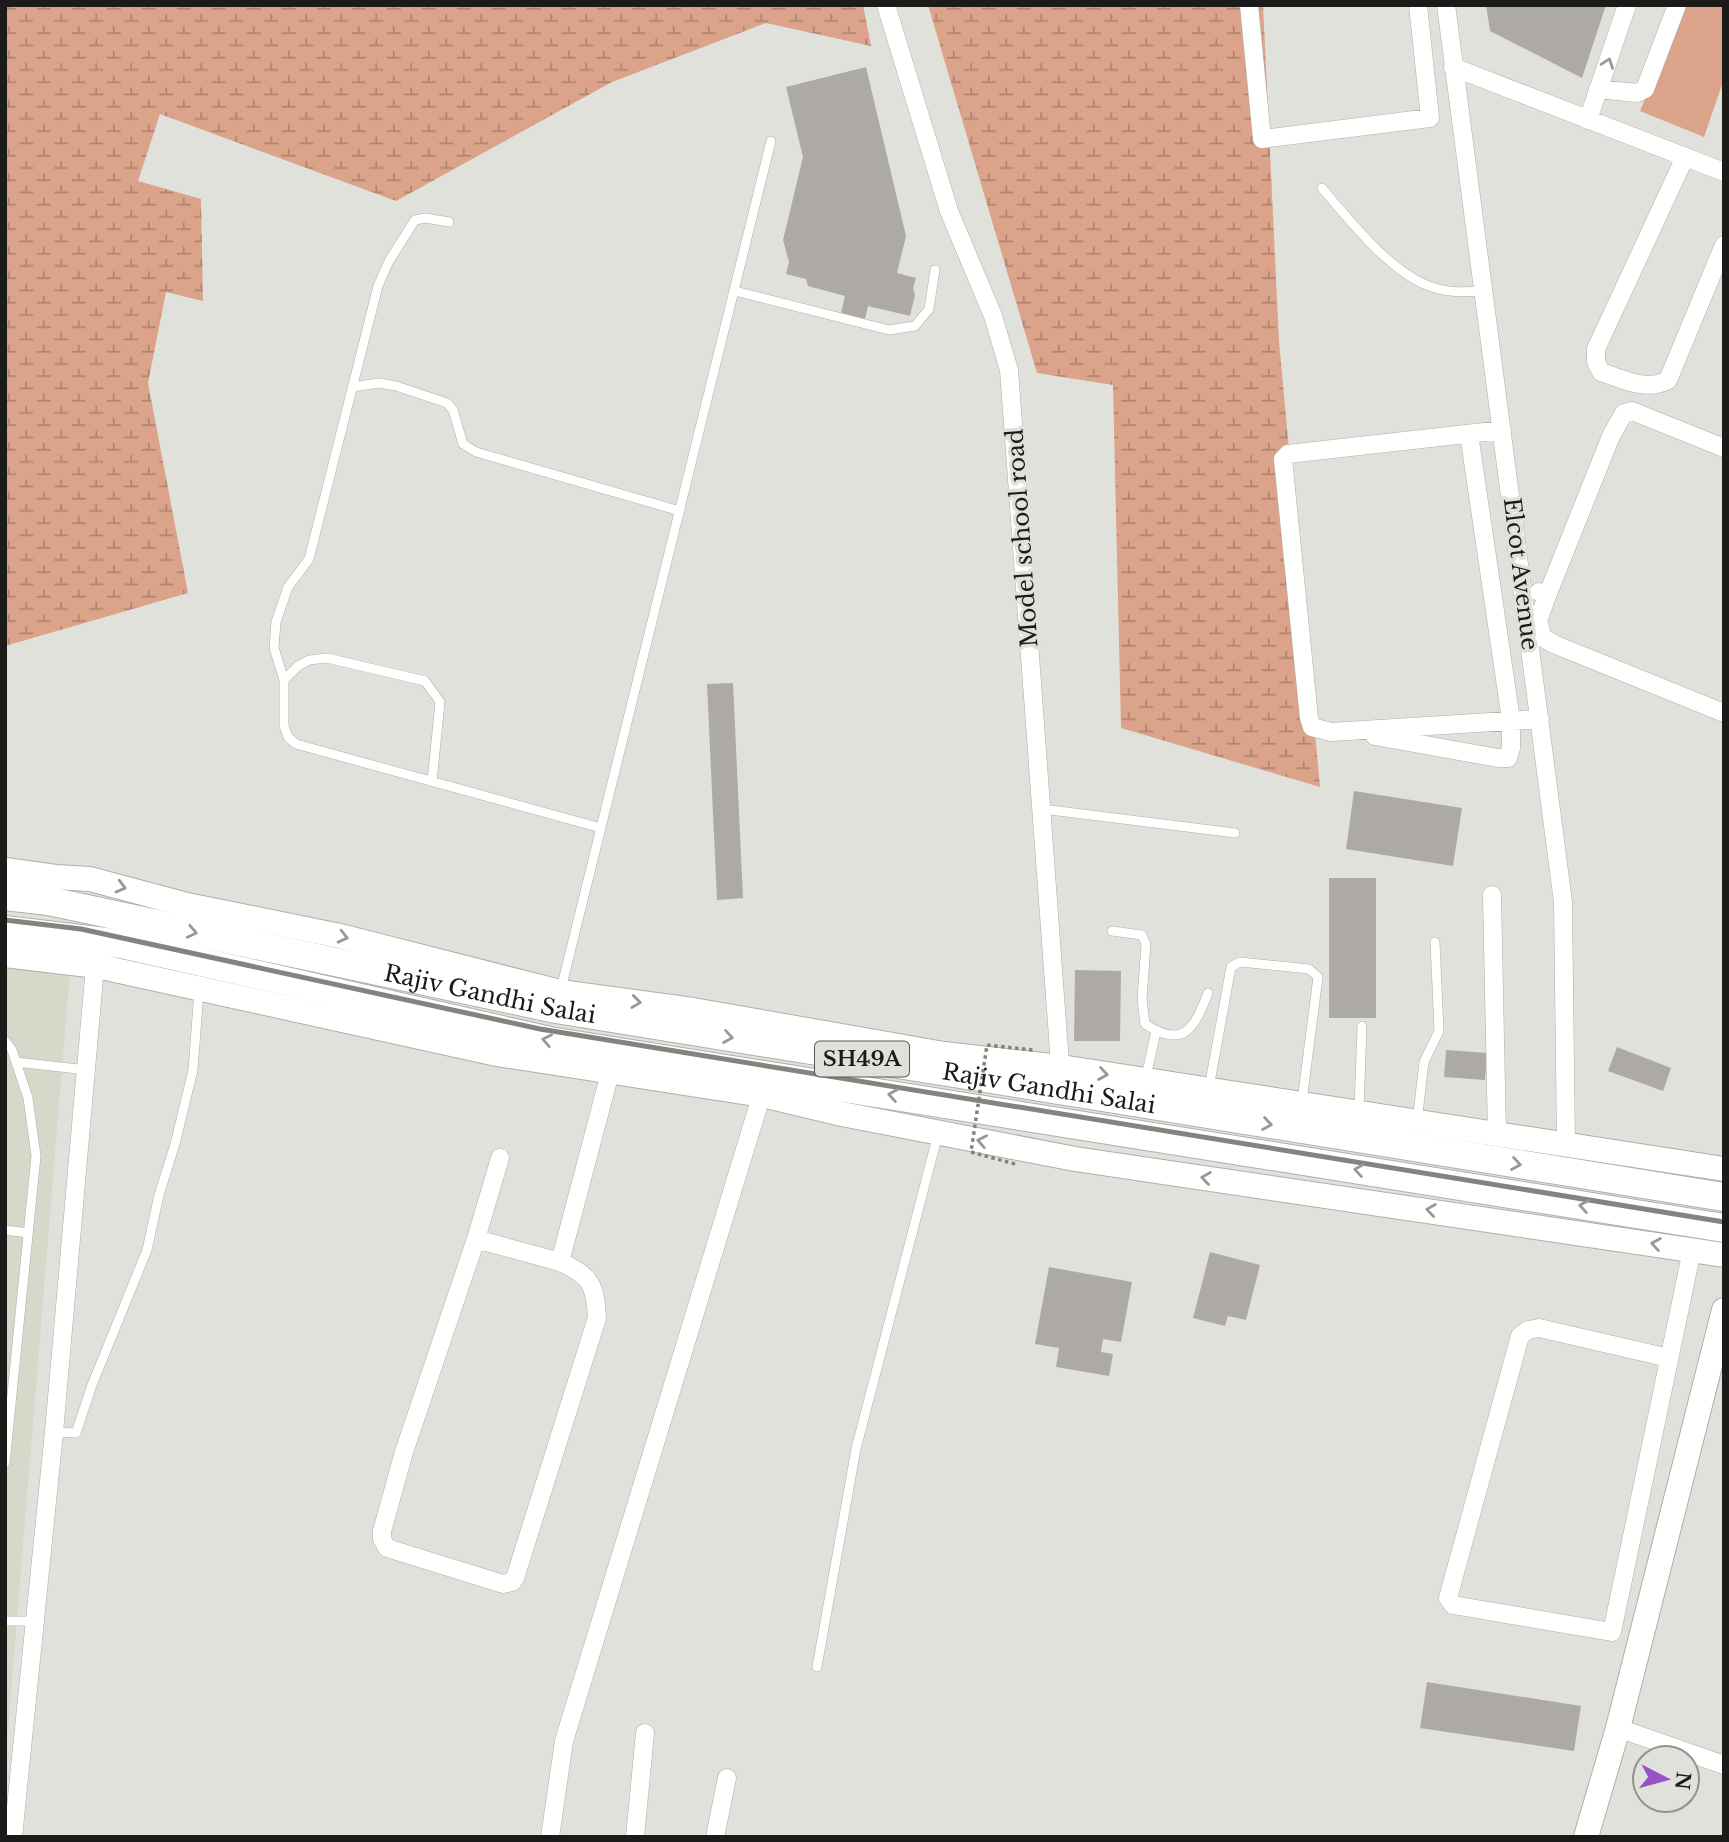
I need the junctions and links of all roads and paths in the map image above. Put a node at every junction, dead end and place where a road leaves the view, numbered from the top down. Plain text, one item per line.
1 (886, 5) edge
2 (1249, 5) edge
3 (1418, 5) edge
4 (1628, 5) edge
5 (1677, 5) edge
6 (1447, 14) edge
7 (1421, 26) junction
8 (1453, 66) junction
9 (1598, 89) junction
10 (1588, 120) junction
11 (771, 141) dead end
12 (1685, 157) junction
13 (1724, 172) edge
14 (1322, 188) dead end
15 (449, 222) dead end
16 (1724, 245) edge
17 (935, 270) dead end
18 (735, 291) junction
19 (1483, 291) junction
20 (352, 387) junction
21 (1502, 430) junction
22 (1469, 434) junction
23 (1724, 448) edge
24 (680, 511) junction
25 (1523, 585) junction
26 (1547, 596) junction
27 (284, 680) junction
28 (1724, 713) edge
29 (1540, 719) junction
30 (1511, 720) junction
31 (1349, 731) junction
32 (432, 782) junction
33 (1042, 809) junction
34 (601, 828) junction
35 (1235, 833) dead end
36 (5, 870) edge
37 (90, 879) junction
38 (1492, 895) dead end
39 (5, 896) edge
40 (92, 910) junction
41 (5, 930) edge
42 (1112, 931) dead end
43 (1435, 942) dead end
44 (96, 953) junction
45 (5, 955) edge
46 (200, 989) junction
47 (1208, 993) dead end
48 (558, 1000) junction
49 (1362, 1026) dead end
50 (1156, 1031) junction
51 (5, 1041) edge
52 (1033, 1050) dead end
53 (16, 1062) junction
54 (87, 1070) junction
55 (610, 1073) junction
56 (1061, 1079) junction
57 (1146, 1080) junction
58 (764, 1085) junction
59 (1208, 1090) junction
60 (1302, 1106) junction
61 (1359, 1115) junction
62 (938, 1132) junction
63 (1497, 1135) junction
64 (1417, 1136) junction
65 (1566, 1145) junction
66 (1154, 1154) junction
67 (1458, 1155) junction
68 (500, 1158) dead end
69 (1015, 1164) dead end
70 (1724, 1170) edge
71 (1413, 1178) junction
72 (1454, 1185) junction
73 (1724, 1197) edge
74 (1724, 1228) edge
75 (5, 1230) edge
76 (28, 1233) junction
77 (476, 1239) junction
78 (1692, 1250) junction
79 (1724, 1255) edge
80 (560, 1262) junction
81 (1724, 1310) edge
82 (1669, 1358) junction
83 (10, 1372) edge
84 (54, 1432) junction
85 (5, 1463) edge
86 (5, 1621) edge
87 (35, 1621) junction
88 (1612, 1632) junction
89 (1642, 1635) junction
90 (817, 1667) dead end
91 (1618, 1728) junction
92 (645, 1733) dead end
93 (1724, 1765) edge
94 (727, 1778) dead end
95 (13, 1837) edge
96 (550, 1837) edge
97 (635, 1837) edge
98 (715, 1837) edge
99 (1586, 1837) edge

1 - 33 street, Model school road
2 - 7 street
3 - 7 street
9 -> 4 street
5 - 9 street
6 - 7 street
6 - 8 street, Elcot Avenue
8 - 10 street
8 - 19 street, Elcot Avenue
9 - 10 street
10 - 12 street
11 - 18 lane
12 - 13 street
12 - 16 street
14 - 19 lane
15 - 20 lane
17 - 18 lane
18 - 24 lane
19 - 21 street, Elcot Avenue
20 - 24 lane
20 - 27 lane
21 - 22 street
21 - 25 street, Elcot Avenue
22 - 30 street
22 - 31 street
23 - 26 street
24 - 34 lane
25 - 26 street
25 - 29 street, Elcot Avenue
26 - 28 street
27 - 32 lane
27 - 32 lane
29 - 30 street
29 - 65 street, Elcot Avenue
30 - 31 street
30 - 31 street
32 - 34 lane
33 - 35 lane
33 - 56 street, Model school road
34 - 48 lane
36 - 37 street
37 - 40 street
37 -> 48 street
38 - 63 street
39 - 40 main road, Rajiv Gandhi Salai / SH49A
40 -> 48 main road, Rajiv Gandhi Salai / SH49A
41 - 44 main road, Rajiv Gandhi Salai / SH49A
42 - 50 lane
43 - 64 lane
44 - 45 street
44 - 46 street
44 - 54 street
58 -> 44 main road, Rajiv Gandhi Salai / SH49A
46 - 55 street
46 - 84 lane
47 - 50 lane
48 -> 56 main road, Rajiv Gandhi Salai / SH49A
49 - 61 lane
50 - 57 lane
51 - 53 lane
52 - 69 path, bridge
53 - 54 lane
53 - 76 lane
54 - 84 street
55 - 58 street
55 - 80 street
56 -> 57 street
56 -> 64 main road, Rajiv Gandhi Salai / SH49A
57 - 59 street
58 - 62 street
66 -> 58 main road, Rajiv Gandhi Salai / SH49A
58 - 96 street
59 - 60 street
59 - 60 lane
60 - 61 street
61 - 64 street
66 -> 62 street
62 - 90 lane
63 - 64 street
63 - 65 street
64 - 67 main road, Rajiv Gandhi Salai / SH49A
64 - 71 main road
65 - 70 street
71 -> 66 main road, Rajiv Gandhi Salai / SH49A
78 -> 66 street
67 - 72 main road
67 -> 73 main road, Rajiv Gandhi Salai / SH49A
68 - 77 street
71 - 72 main road, Rajiv Gandhi Salai / SH49A
74 -> 72 main road, Rajiv Gandhi Salai / SH49A
75 - 76 lane
76 - 83 lane
77 - 80 street
77 - 80 street
78 - 79 street
78 - 82 street
81 - 89 street
82 - 88 street
82 - 88 street
83 - 85 lane
84 - 87 street
86 - 87 lane
87 - 95 street
88 - 89 street
89 - 91 street
91 - 93 street
91 - 99 street
92 - 97 street
94 - 98 street

